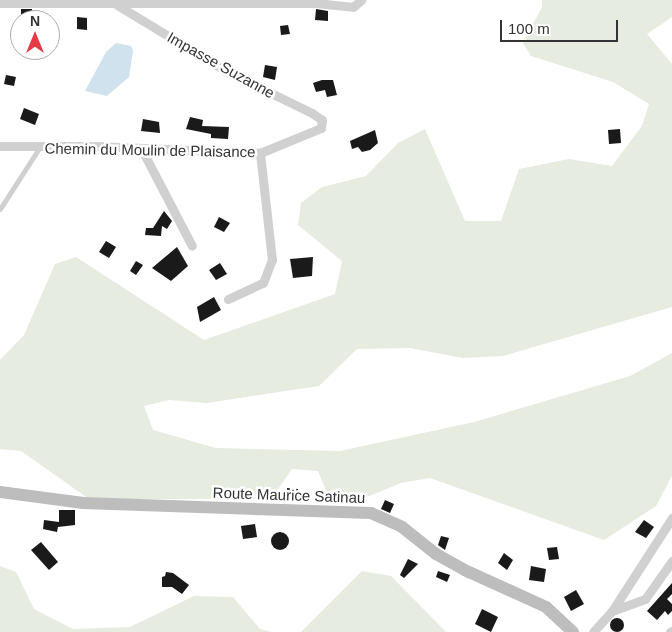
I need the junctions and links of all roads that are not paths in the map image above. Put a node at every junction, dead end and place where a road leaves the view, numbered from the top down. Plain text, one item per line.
1 (0, 2) edge
2 (359, 3) edge
3 (117, 5) junction
4 (324, 124) joint
5 (0, 146) edge
6 (40, 148) junction
7 (141, 148) junction
8 (260, 153) junction
9 (0, 209) edge
10 (192, 246) dead end
11 (228, 299) dead end
12 (0, 492) edge
13 (672, 518) edge
14 (672, 561) edge
15 (612, 612) junction
16 (573, 632) edge
17 (593, 632) edge

1 - 3 street
2 - 3 street
3 - 4 street, Impasse Suzanne
4 - 8 street, Chemin du Moulin de Plaisance
5 - 6 street, Chemin du Moulin de Plaisance
6 - 7 street, Chemin du Moulin de Plaisance
6 - 9 lane
7 - 8 street, Chemin du Moulin de Plaisance
7 - 10 street
8 - 11 street
12 - 16 main road, Route Maurice Satinau
13 - 15 street
14 - 15 street
15 - 17 street

